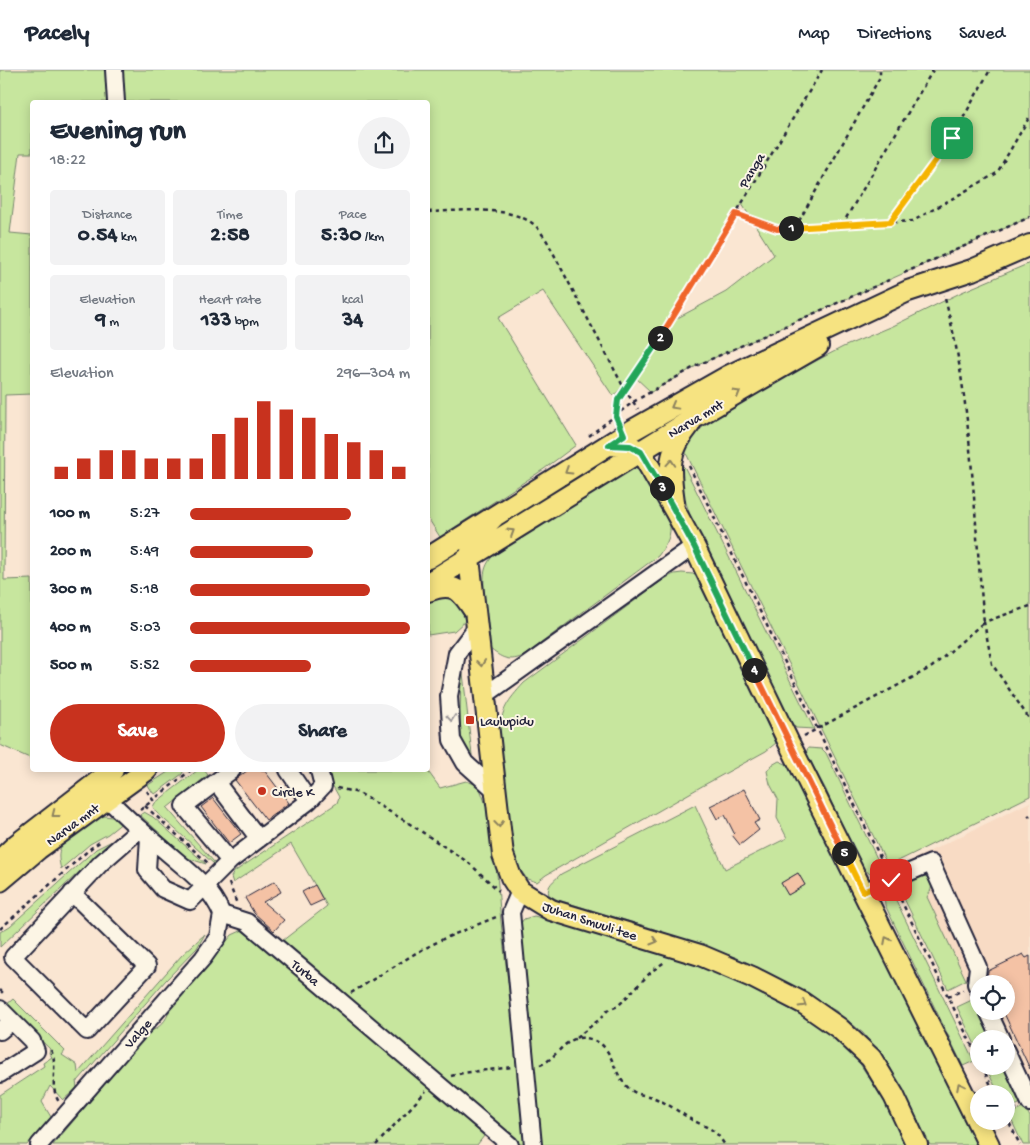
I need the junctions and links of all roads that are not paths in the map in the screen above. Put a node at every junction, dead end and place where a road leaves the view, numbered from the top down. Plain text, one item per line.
1 (114, 70) edge
2 (116, 100) edge
3 (1030, 244) edge
4 (972, 270) junction
5 (694, 418) junction
6 (616, 440) junction
7 (641, 452) junction
8 (675, 511) junction
9 (494, 517) junction
10 (694, 546) junction
11 (430, 557) edge
12 (470, 558) junction
13 (430, 582) edge
14 (430, 590) edge
15 (477, 619) junction
16 (484, 696) junction
17 (110, 772) edge
18 (229, 772) edge
19 (289, 772) edge
20 (142, 774) edge
21 (321, 778) edge
22 (216, 782) junction
23 (94, 784) junction
24 (495, 790) junction
25 (108, 799) junction
26 (310, 801) junction
27 (144, 833) junction
28 (260, 839) junction
29 (0, 860) edge
30 (230, 862) junction
31 (0, 882) edge
32 (206, 886) junction
33 (863, 892) junction
34 (72, 893) junction
35 (515, 903) junction
36 (222, 914) junction
37 (977, 975) edge
38 (0, 1009) edge
39 (6, 1026) edge
40 (1015, 1070) edge
41 (0, 1074) edge
42 (1030, 1103) edge
43 (39, 1145) edge
44 (510, 1145) edge
45 (533, 1145) edge
46 (918, 1145) edge
47 (989, 1145) edge

1 - 2 street
3 - 4 main road, Narva mnt
5 -> 4 main road, Narva mnt
4 -> 6 main road, Narva mnt
5 - 7 main road, Narva mnt
8 -> 5 main road
6 - 7 main road
6 -> 9 main road, Narva mnt
7 - 8 main road
12 -> 7 main road, Narva mnt
8 - 10 main road
9 - 11 main road, Narva mnt
9 - 12 main road
10 - 16 street
10 - 33 main road
12 - 13 main road, Narva mnt
12 - 15 main road
14 - 15 main road
15 -> 16 main road
15 -> 24 street
16 - 24 main road
17 - 23 main road, Narva mnt
18 - 22 street
19 - 26 street
20 - 25 main road, Narva mnt
21 - 26 street
22 - 28 street
22 - 30 street
23 - 25 street
23 -> 29 main road, Narva mnt
24 -> 35 main road
25 - 27 street
25 - 31 main road, Narva mnt
26 - 28 street
27 - 32 street
27 - 32 street
27 - 34 street
28 - 30 street
30 - 32 street
32 - 36 street
33 - 37 street
47 -> 33 main road
34 - 34 street
35 - 45 street
35 -> 46 main road, Juhan Smuuli tee
36 - 43 street, Valge
36 - 44 street, Turba
38 - 39 street
39 - 41 street
40 - 42 street

